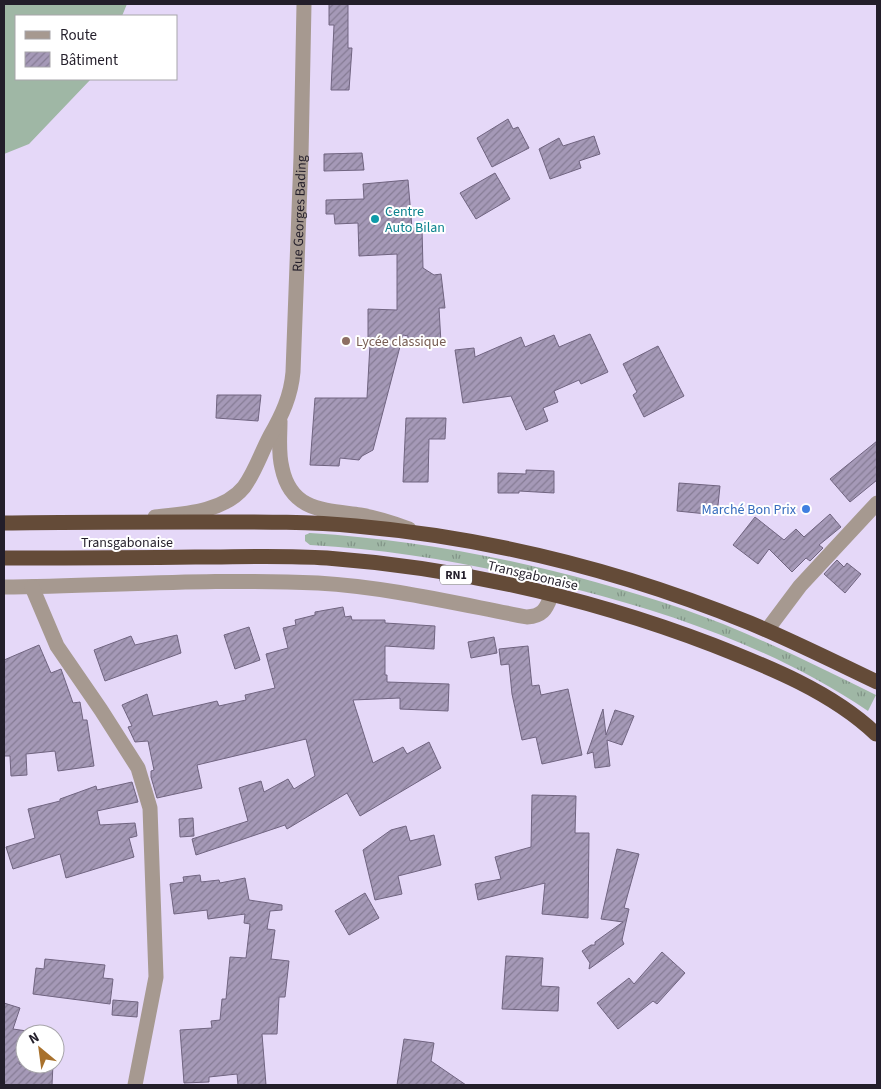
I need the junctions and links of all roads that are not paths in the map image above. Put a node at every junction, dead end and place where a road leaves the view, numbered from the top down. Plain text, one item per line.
1 (304, 4) edge
2 (280, 421) junction
3 (877, 503) edge
4 (111, 521) junction
5 (4, 523) edge
6 (418, 533) junction
7 (4, 558) edge
8 (4, 587) edge
9 (32, 587) junction
10 (552, 596) junction
11 (767, 630) junction
12 (877, 682) edge
13 (877, 738) edge
14 (135, 1085) edge

1 - 2 street, Rue Georges Bading
2 - 4 street
2 - 6 street
3 - 11 street
4 - 5 highway, Transgabonaise
4 - 6 highway, Transgabonaise
6 - 11 highway, Transgabonaise
7 - 10 highway, Transgabonaise / RN1
8 - 9 street
9 - 10 street
9 - 14 street
10 - 13 highway, Transgabonaise / RN1
11 - 12 highway, Transgabonaise

